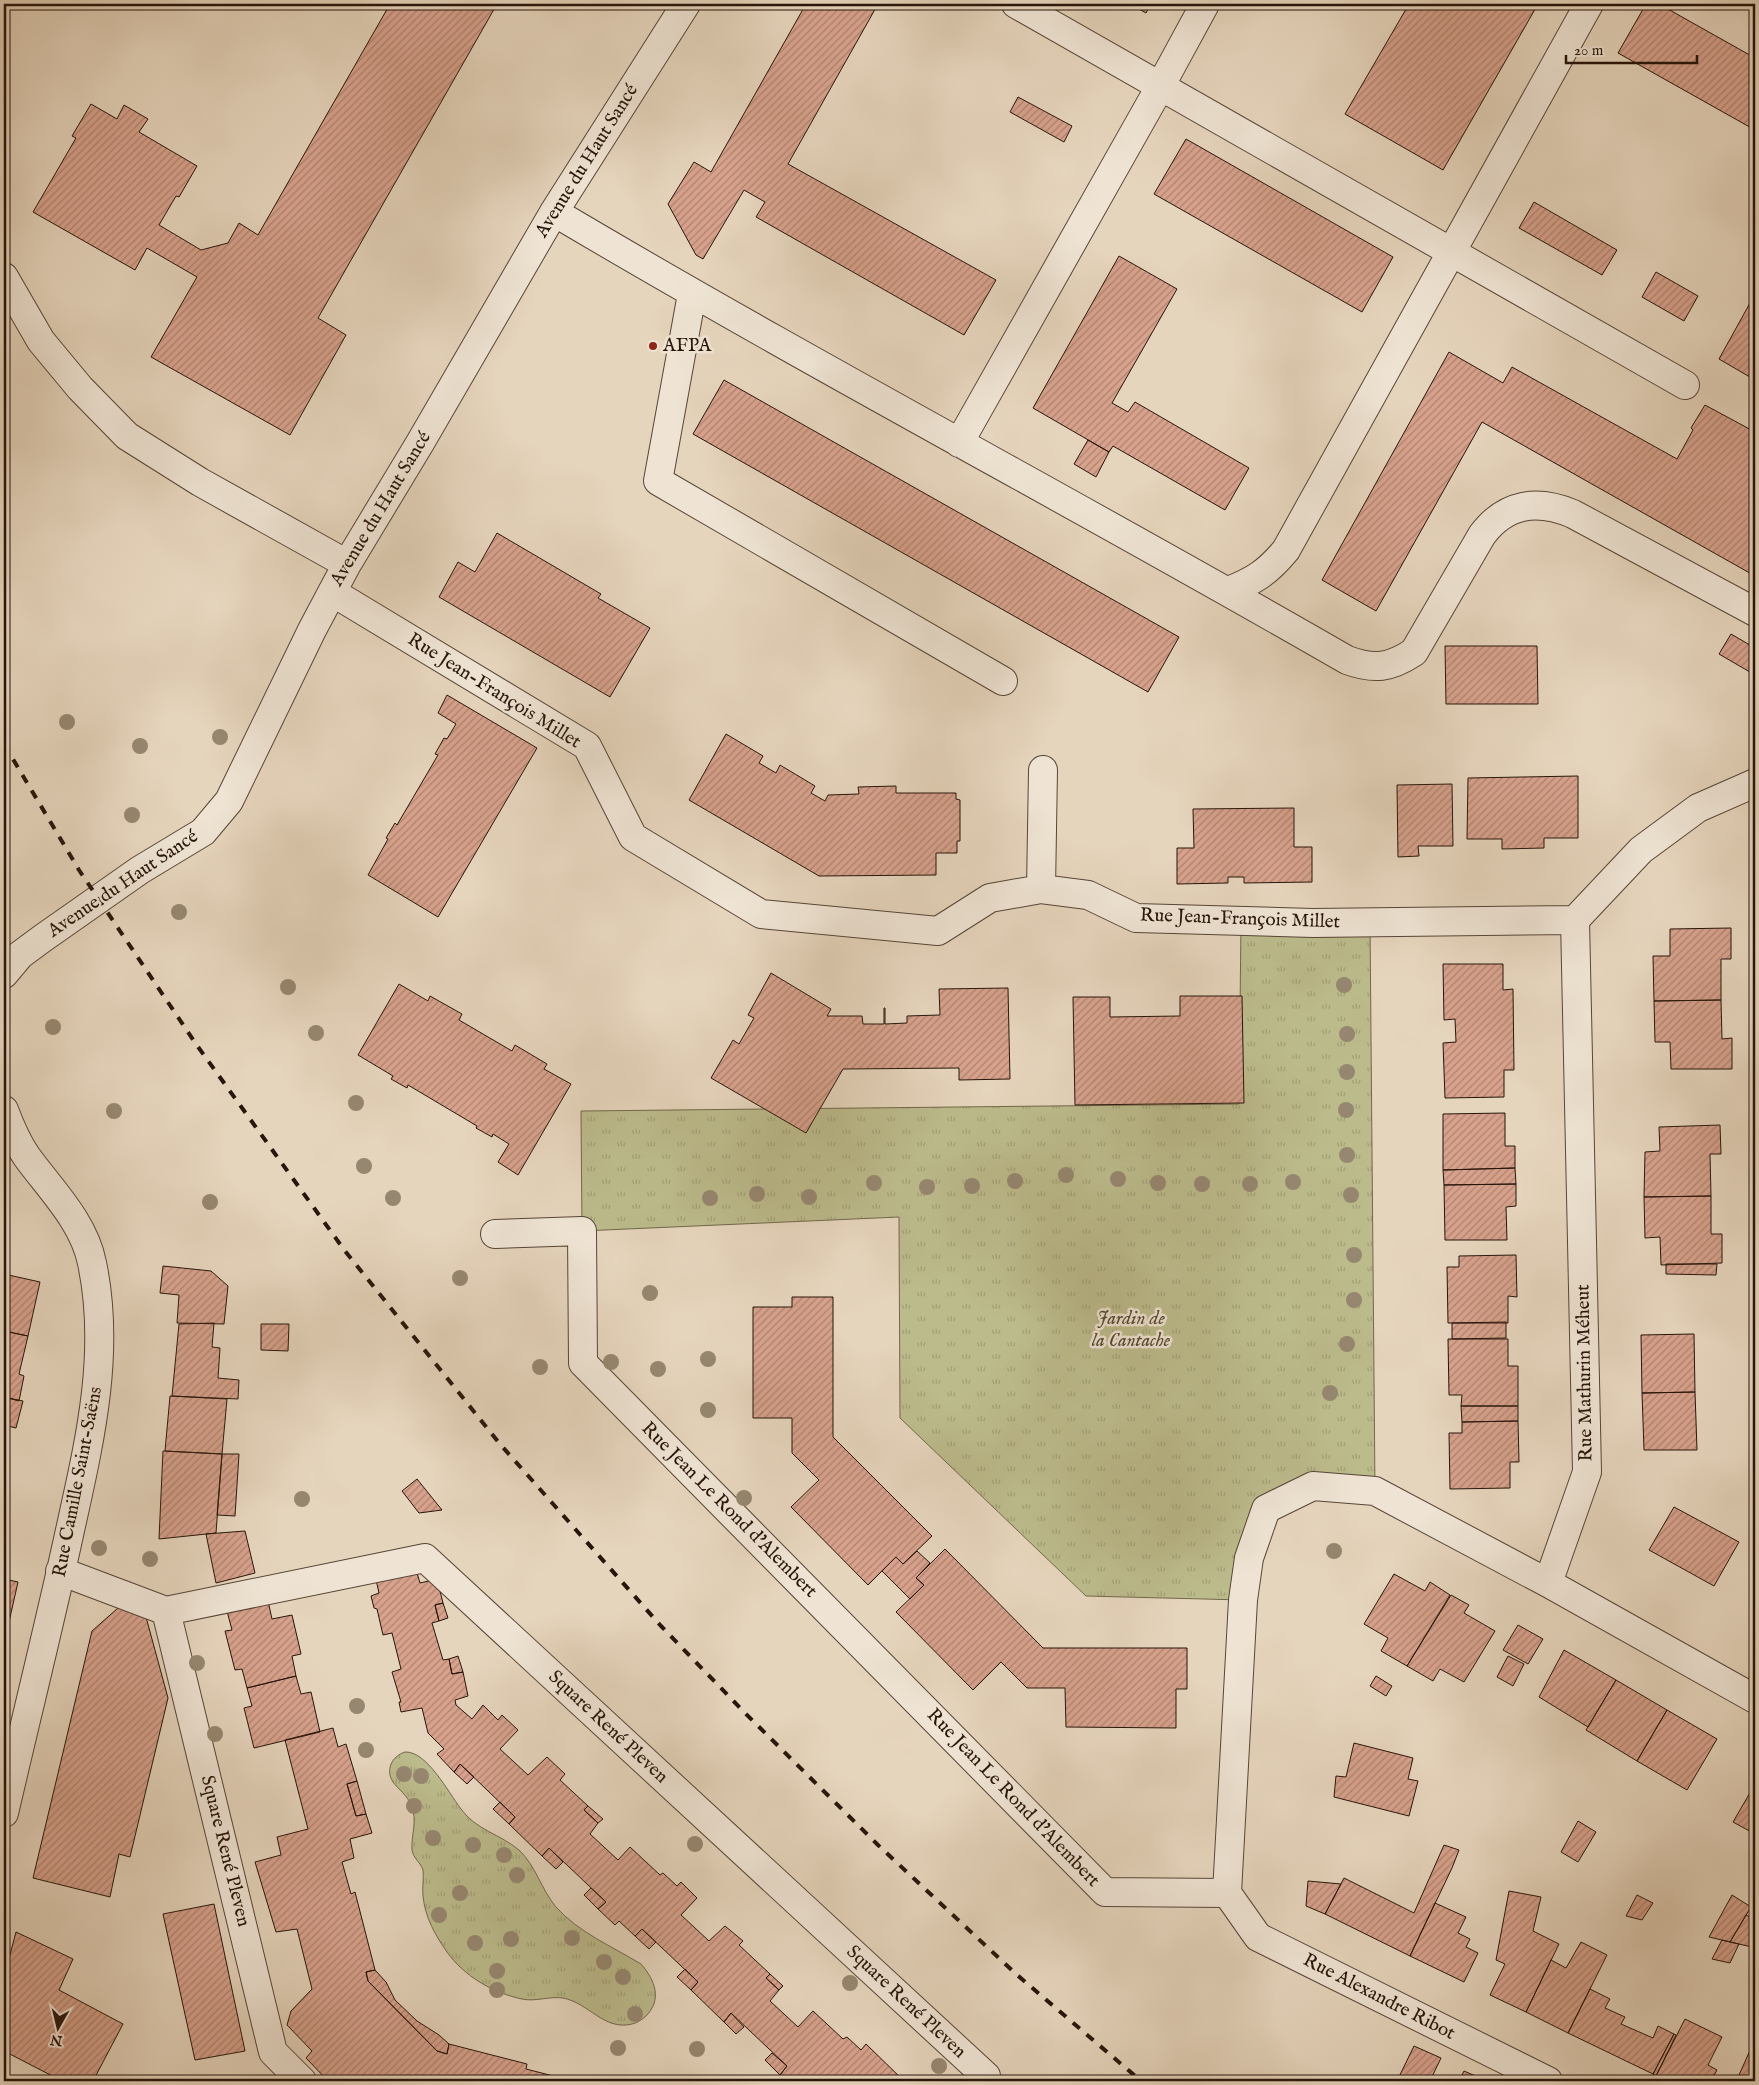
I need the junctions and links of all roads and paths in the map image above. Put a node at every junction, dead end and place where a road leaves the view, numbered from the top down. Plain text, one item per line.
1 (686, 4) edge
2 (1016, 4) edge
3 (1205, 4) edge
4 (1589, 4) edge
5 (1161, 85) junction
6 (554, 212) junction
7 (1452, 253) junction
8 (4, 277) edge
9 (692, 294) junction
10 (1685, 385) dead end
11 (959, 443) junction
12 (347, 564) junction
13 (1228, 591) junction
14 (332, 592) junction
15 (1755, 612) edge
16 (1003, 681) dead end
17 (1043, 770) dead end
18 (1755, 783) edge
19 (1041, 889) junction
20 (1576, 920) junction
21 (12, 965) edge
22 (4, 1110) edge
23 (494, 1234) dead end
24 (60, 1571) junction
25 (1548, 1583) junction
26 (166, 1611) junction
27 (1755, 1699) edge
28 (4, 1813) edge
29 (1227, 1893) junction
30 (986, 2079) edge
31 (302, 2081) edge
32 (1548, 2081) edge

1 - 6 street, Avenue du Haut Sancé
2 - 5 street
3 - 5 street
4 - 7 street
5 - 7 street
5 - 11 street
6 - 9 street
6 - 12 street, Avenue du Haut Sancé
7 - 10 street
7 - 13 street
8 - 12 street
9 - 11 street
9 - 16 street
11 - 13 street
12 - 14 street, Avenue du Haut Sancé
13 - 15 street
14 - 19 street, Rue Jean-François Millet
14 - 21 street, Avenue du Haut Sancé
17 - 19 street
18 - 20 street
19 - 20 street, Rue Jean-François Millet
20 - 25 street, Rue Mathurin Méheut
22 - 24 street, Rue Camille Saint-Saëns
23 - 29 street, Rue Jean Le Rond d'Alembert
24 - 26 street
24 - 28 street, Rue Camille Saint-Saëns
25 - 27 street
25 - 29 street
26 - 30 street, Square René Pleven
26 - 31 street, Square René Pleven
29 - 32 street, Rue Alexandre Ribot

